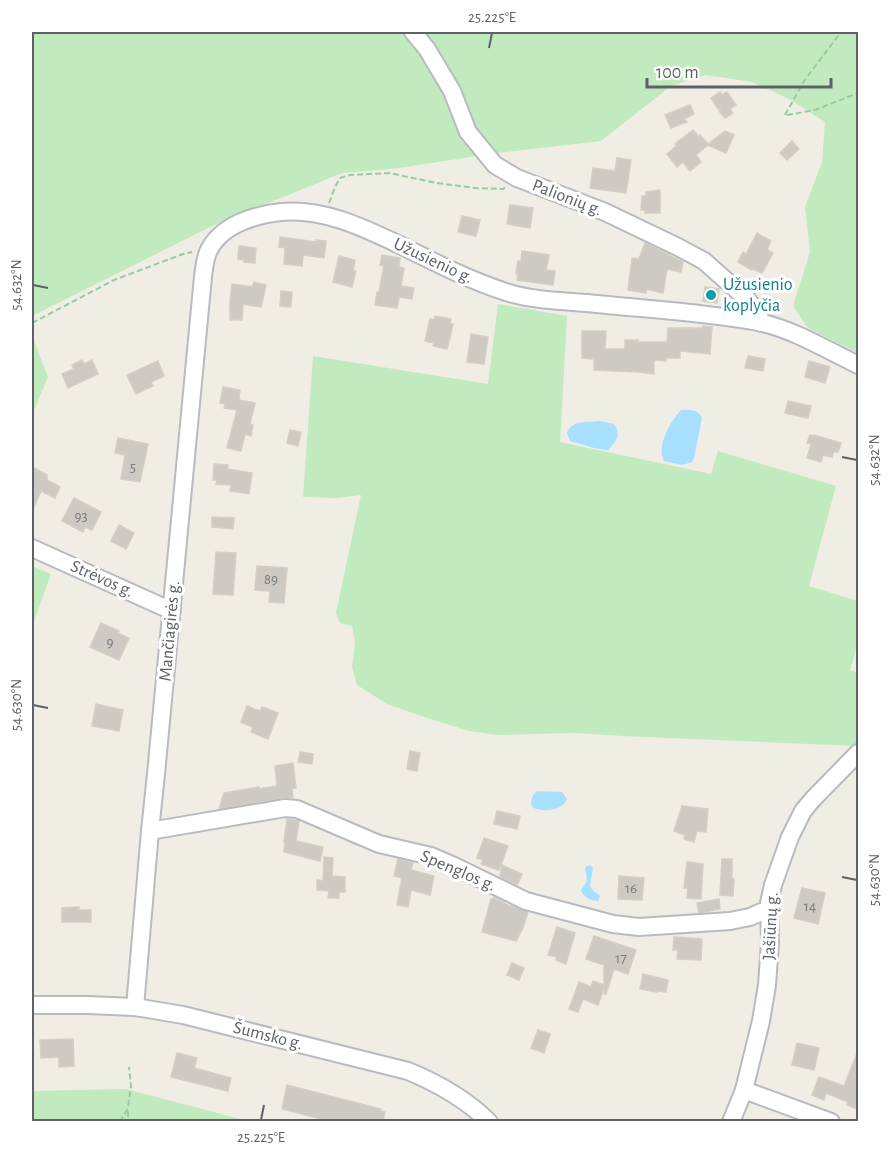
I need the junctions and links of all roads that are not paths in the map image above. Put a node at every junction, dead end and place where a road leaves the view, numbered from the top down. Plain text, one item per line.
1 (413, 32) edge
2 (207, 254) joint
3 (760, 323) junction
4 (858, 365) edge
5 (32, 548) edge
6 (172, 611) junction
7 (858, 753) edge
8 (150, 831) junction
9 (768, 912) junction
10 (32, 1005) edge
11 (135, 1007) junction
12 (744, 1090) junction
13 (489, 1122) edge
14 (731, 1122) edge
15 (831, 1122) edge

1 - 3 street, Palionių g.
2 - 3 street, Užusienio g.
2 - 6 street, Mančiagirės g.
3 - 4 street, Užusienio g.
5 - 6 street, Strėvos g.
6 - 8 street, Mančiagirės g.
7 - 9 street, Jašiūnų g.
8 - 9 street, Spenglos g.
8 - 11 street, Mančiagirės g.
9 - 12 street, Jašiūnų g.
10 - 11 street, Šumsko g.
11 - 13 street, Šumsko g.
12 - 14 street, Jašiūnų g.
12 - 15 street

